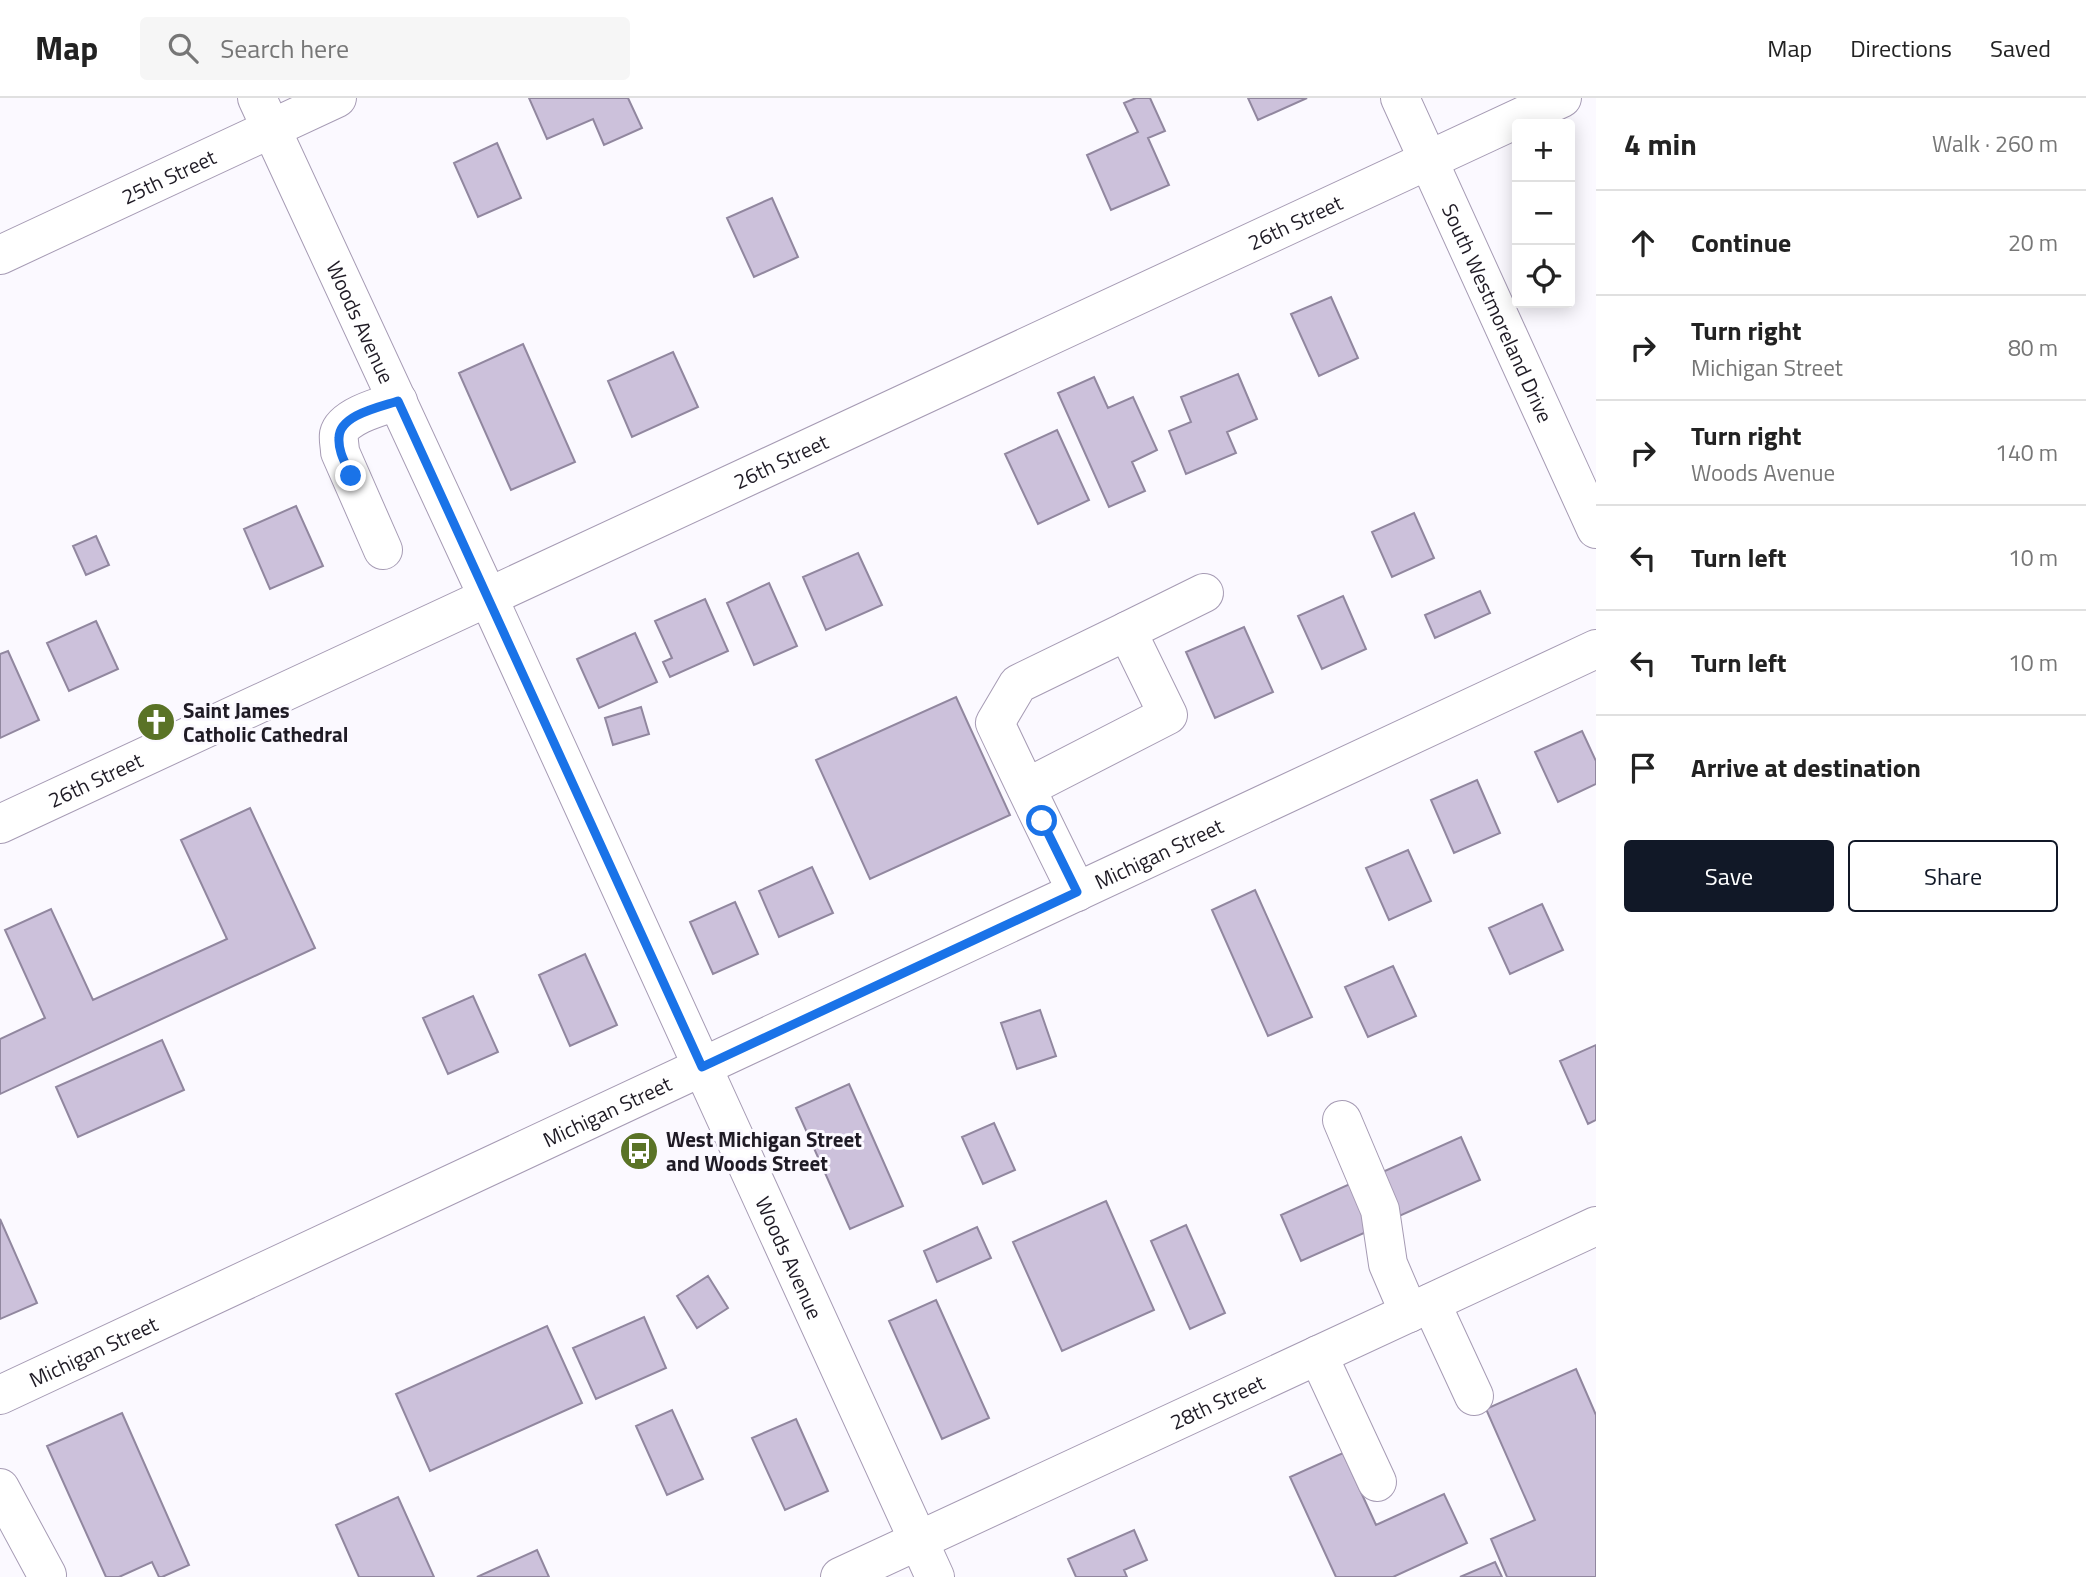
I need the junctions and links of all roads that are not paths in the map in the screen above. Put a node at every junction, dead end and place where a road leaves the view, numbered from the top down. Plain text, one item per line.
1 (337, 98) edge
2 (1401, 98) edge
3 (1562, 98) edge
4 (264, 113) edge
5 (1429, 159) junction
6 (0, 254) edge
7 (398, 401) junction
8 (1596, 529) edge
9 (383, 550) dead end
10 (1204, 593) dead end
11 (488, 597) junction
12 (1127, 631) junction
13 (1596, 649) edge
14 (1026, 788) junction
15 (0, 824) edge
16 (1077, 892) junction
17 (702, 1067) junction
18 (1342, 1120) dead end
19 (1596, 1226) edge
20 (1420, 1308) junction
21 (1318, 1355) junction
22 (0, 1395) edge
23 (1474, 1396) dead end
24 (1377, 1482) dead end
25 (0, 1488) edge
26 (918, 1540) junction
27 (47, 1575) dead end
28 (840, 1577) edge
29 (935, 1577) edge

1 - 4 street, 25th Street
2 - 5 street, South Westmoreland Drive
3 - 5 street, 26th Street
4 - 6 street, 25th Street
4 - 7 street, Woods Avenue
5 - 8 street, South Westmoreland Drive
5 - 11 street, 26th Street
7 - 9 street
7 - 11 street, Woods Avenue
10 - 12 street
11 - 15 street, 26th Street
11 - 17 street, Woods Avenue
12 - 14 street
12 - 14 street
13 - 16 street, Michigan Street
14 - 16 street
16 - 17 street, Michigan Street
17 - 22 street, Michigan Street
17 - 26 street, Woods Avenue
18 - 20 street
19 - 20 street, 28th Street
20 - 21 street, 28th Street
20 - 23 street
21 - 24 street
21 - 26 street, 28th Street
25 - 27 street
26 - 28 street, 28th Street
26 - 29 street, Woods Avenue

